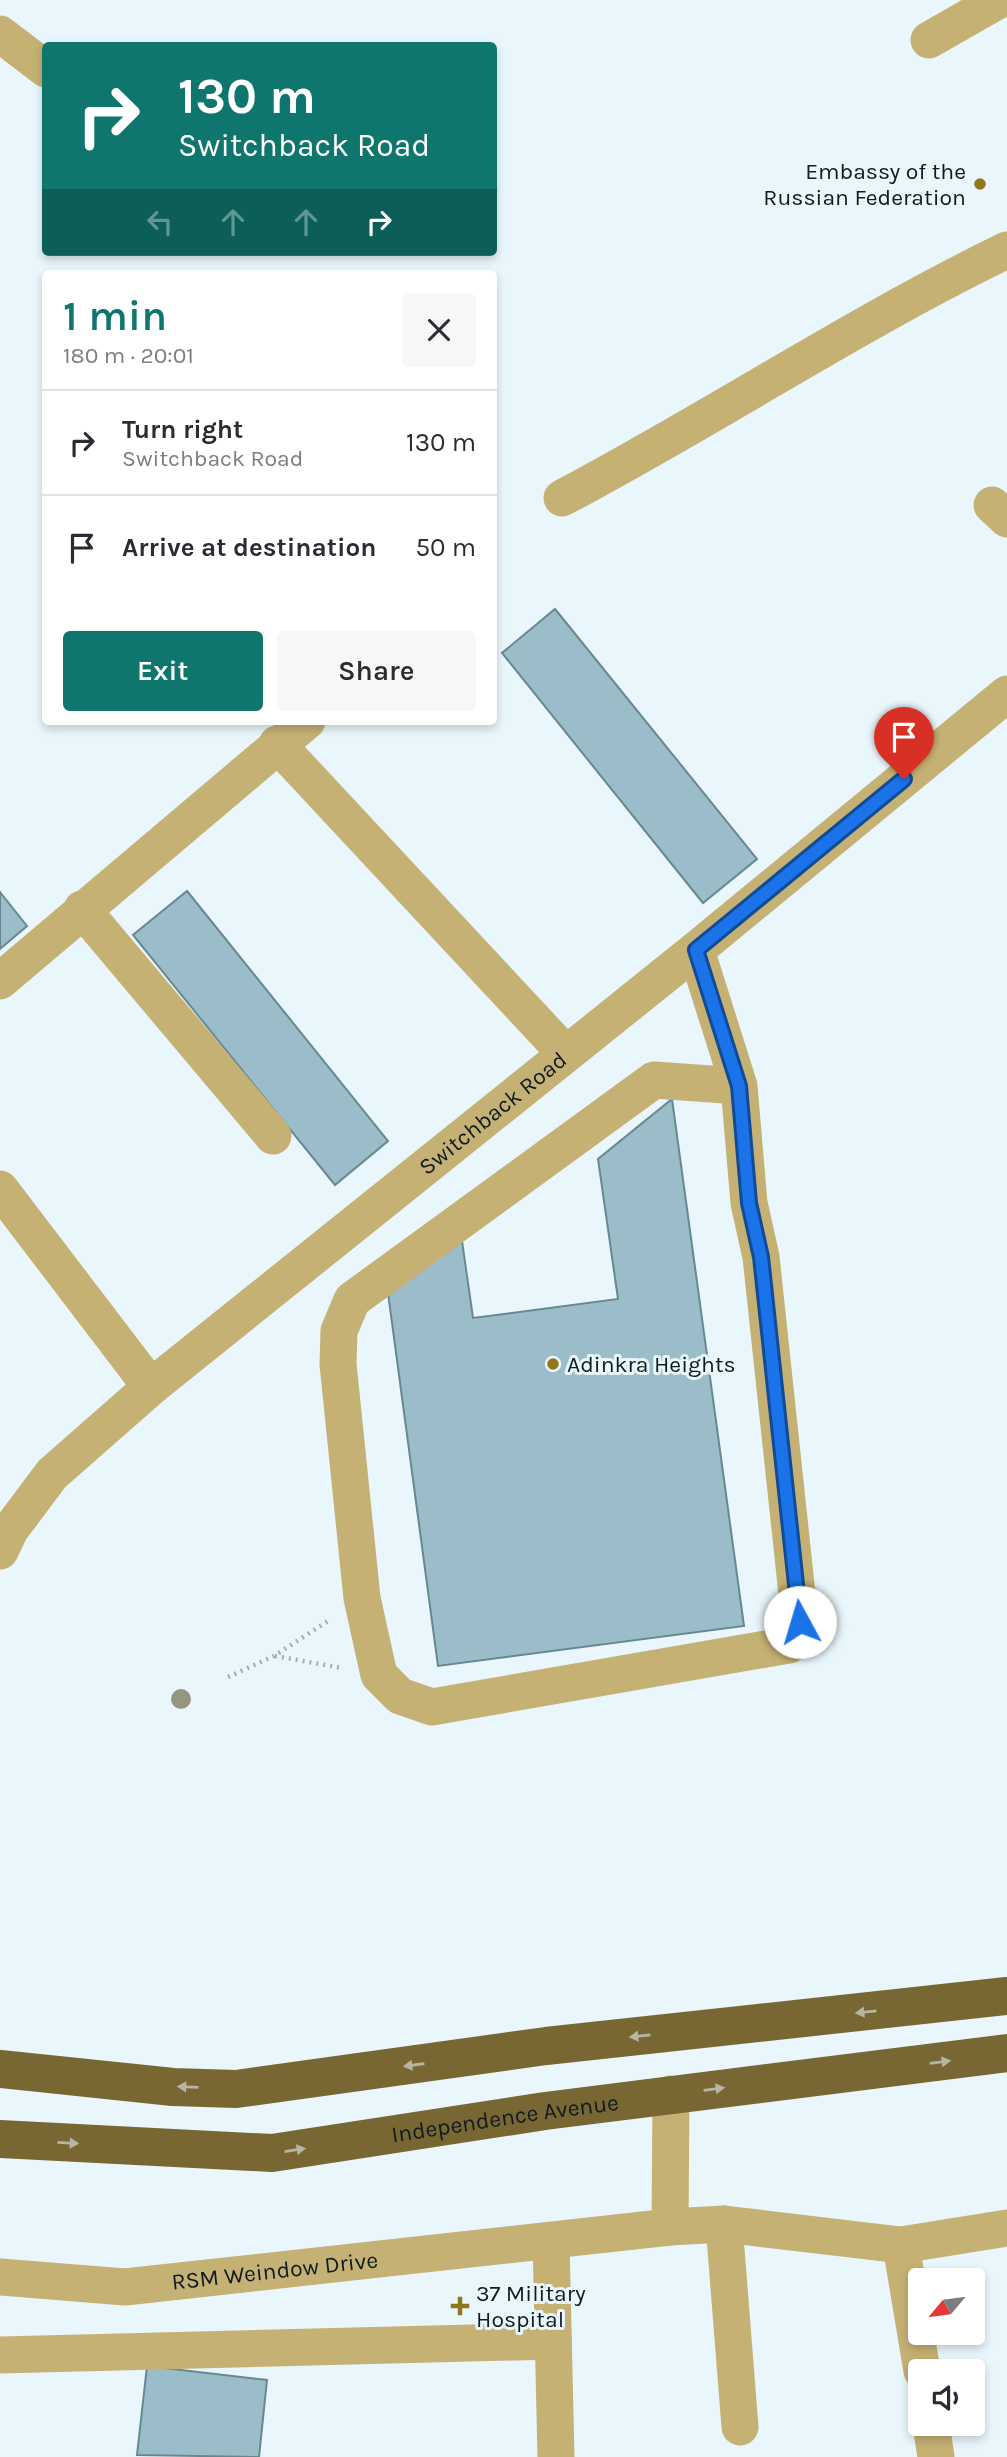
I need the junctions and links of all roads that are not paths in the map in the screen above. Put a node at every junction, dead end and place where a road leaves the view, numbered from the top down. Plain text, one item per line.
1 (999, 0) edge
2 (0, 34) edge
3 (929, 40) dead end
4 (42, 66) edge
5 (1007, 250) edge
6 (562, 498) dead end
7 (1007, 694) edge
8 (302, 725) edge
9 (277, 744) junction
10 (82, 909) junction
11 (696, 950) junction
12 (0, 981) edge
13 (566, 1054) junction
14 (739, 1086) junction
15 (274, 1136) dead end
16 (0, 1189) edge
17 (151, 1387) junction
18 (0, 1551) edge
19 (1007, 1996) edge
20 (1007, 2053) edge
21 (7, 2066) edge
22 (671, 2094) junction
23 (0, 2139) edge
24 (724, 2224) junction
25 (670, 2227) junction
26 (1007, 2228) edge
27 (551, 2241) junction
28 (901, 2245) junction
29 (0, 2277) edge
30 (553, 2341) junction
31 (0, 2354) edge
32 (920, 2359) edge
33 (740, 2427) dead end
34 (933, 2436) edge
35 (556, 2457) edge
36 (936, 2457) edge

1 - 3 street
2 - 4 street
5 - 6 street
7 - 11 street, Switchback Road
8 - 9 street
9 - 10 street
9 - 13 street
10 - 12 street
10 - 15 street
11 - 13 street, Switchback Road
11 - 14 street
13 - 17 street, Switchback Road
14 - 14 street
16 - 17 street
17 - 18 street, Switchback Road
19 -> 21 highway
22 -> 20 highway, Independence Avenue
23 -> 22 highway, Independence Avenue
22 - 25 street
24 - 25 street, RSM Weindow Drive
24 - 28 street, RSM Weindow Drive
24 - 33 street
25 - 27 street, RSM Weindow Drive
26 - 28 street, RSM Weindow Drive
27 - 29 street, RSM Weindow Drive
27 - 30 street
28 - 32 street
30 - 31 street
30 - 35 street
34 - 36 street

